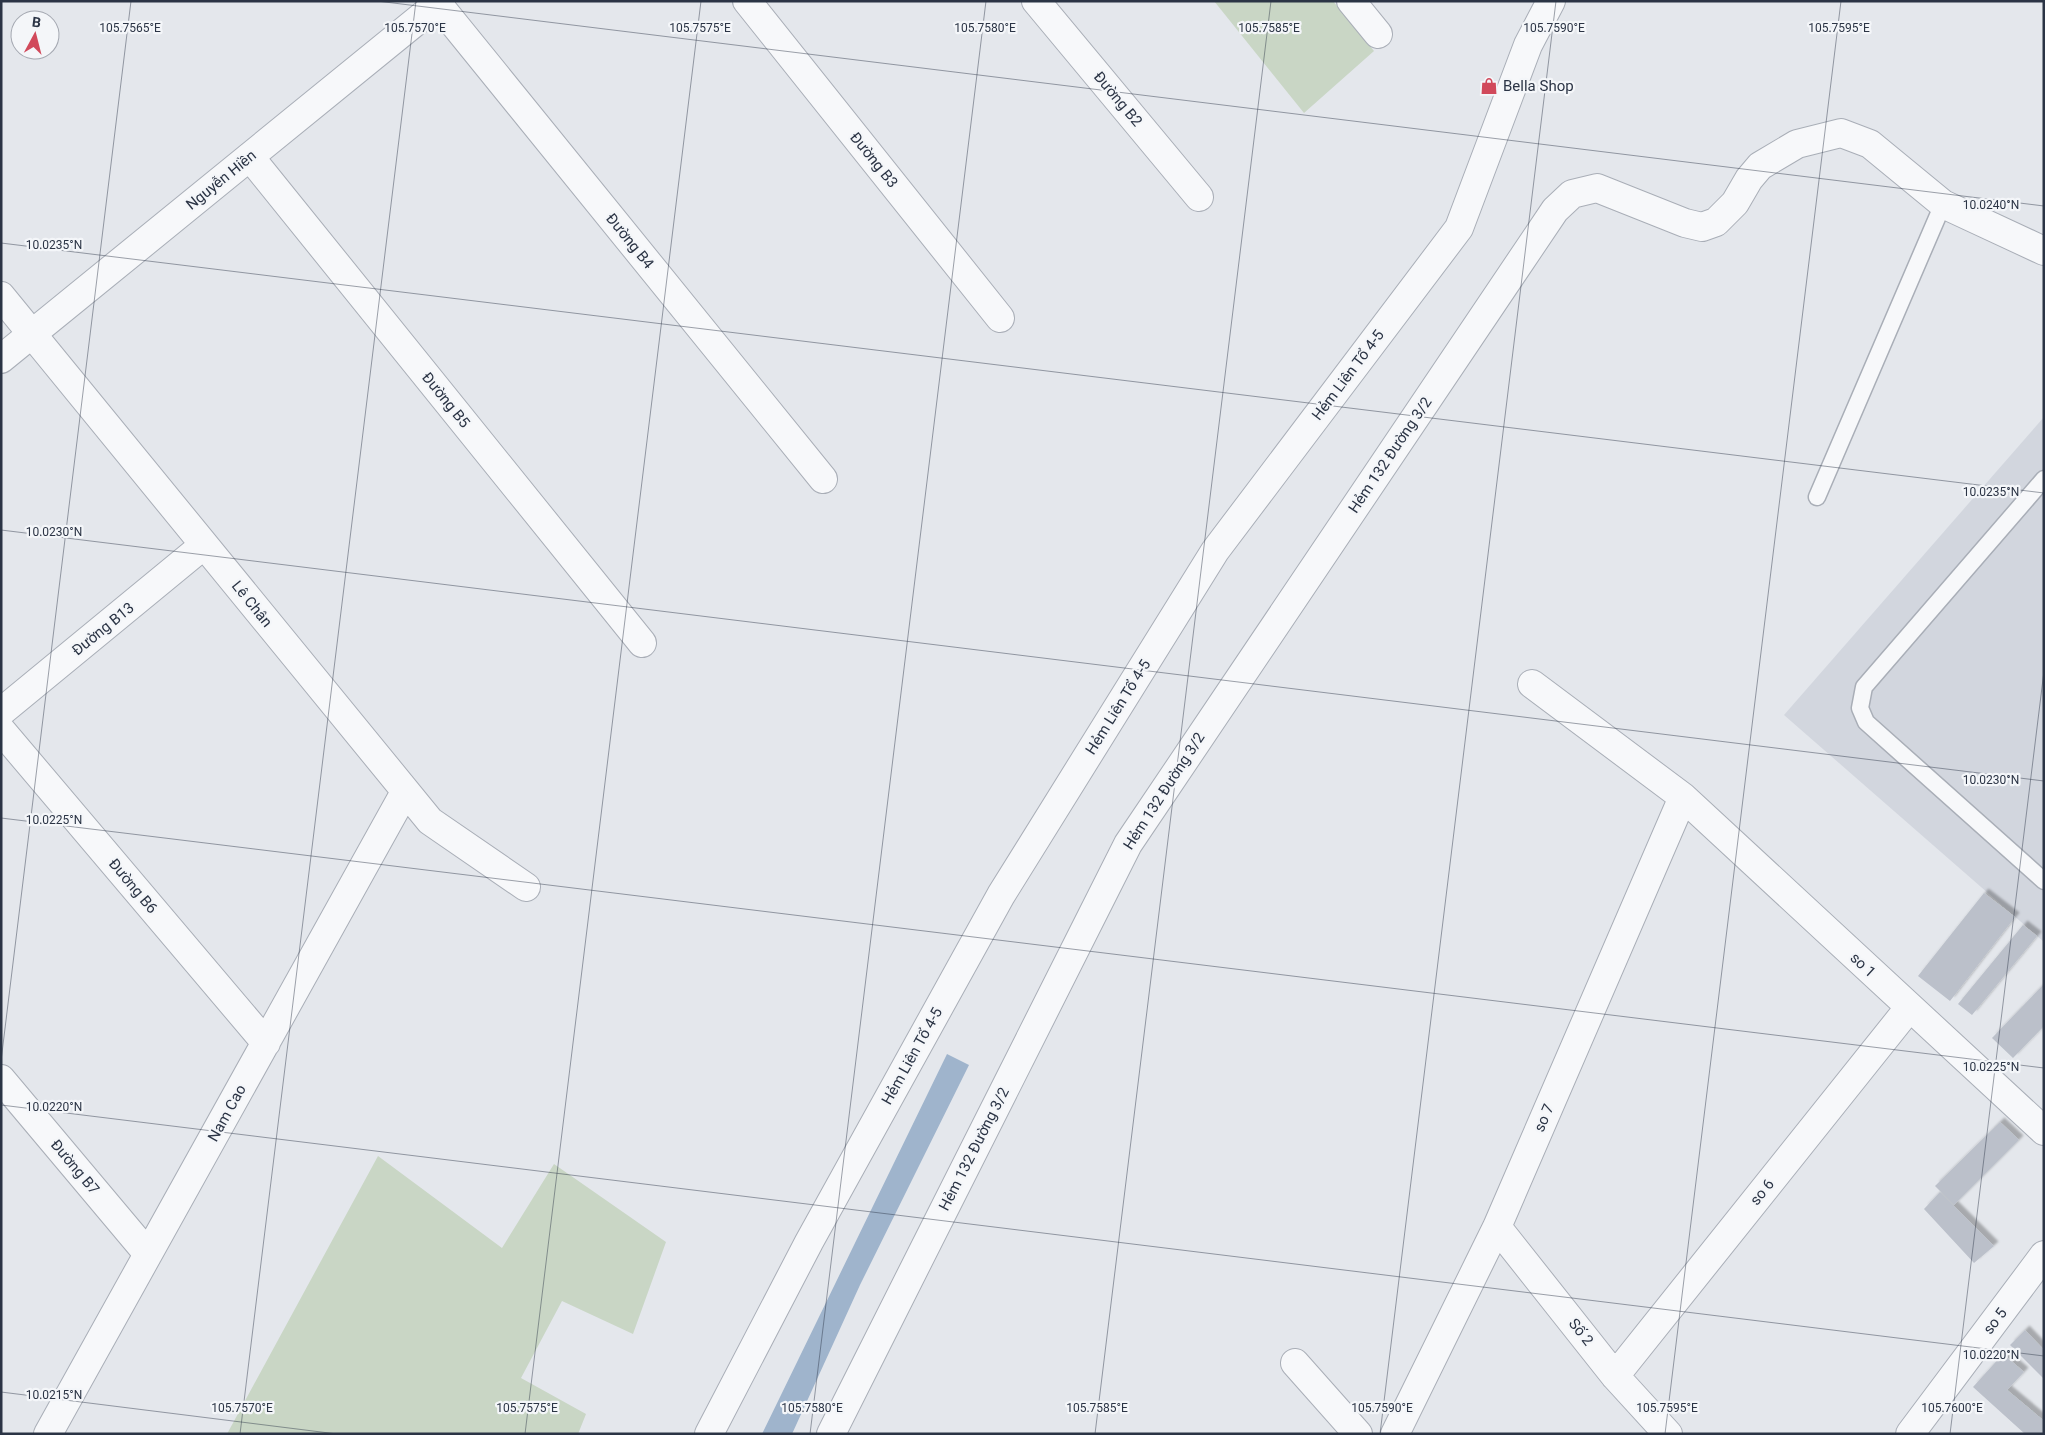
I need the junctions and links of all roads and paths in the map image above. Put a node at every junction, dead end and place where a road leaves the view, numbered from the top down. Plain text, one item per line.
1 (747, 1) edge
2 (1036, 1) edge
3 (1351, 1) edge
4 (1551, 1) edge
5 (440, 2) edge
6 (1378, 34) dead end
7 (250, 157) junction
8 (1199, 197) dead end
9 (1943, 204) junction
10 (2044, 251) edge
11 (1, 296) edge
12 (1000, 318) dead end
13 (32, 334) junction
14 (1, 359) edge
15 (823, 479) dead end
16 (2044, 479) edge
17 (1817, 497) dead end
18 (204, 545) junction
19 (642, 643) dead end
20 (1532, 684) dead end
21 (1, 712) edge
22 (1, 730) edge
23 (405, 792) junction
24 (1683, 797) junction
25 (2044, 881) edge
26 (526, 887) dead end
27 (1909, 1008) junction
28 (266, 1043) junction
29 (1, 1079) edge
30 (2044, 1131) edge
31 (1497, 1227) junction
32 (148, 1254) junction
33 (2044, 1255) edge
34 (1296, 1363) dead end
35 (1615, 1376) junction
36 (48, 1434) edge
37 (709, 1434) edge
38 (830, 1434) edge
39 (1358, 1434) edge
40 (1395, 1434) edge
41 (1668, 1434) edge
42 (1910, 1434) edge

1 - 12 street, Đường B3
2 - 8 street, Đường B2
3 - 6 street
4 - 37 street, Hẻm Liên Tổ 4-5
5 - 7 street, Nguyễn Hiền
5 - 15 street, Đường B4
7 - 13 street, Nguyễn Hiền
7 - 19 street, Đường B5
9 - 10 street
9 - 17 lane
9 - 38 street, Hẻm 132 Đường 3/2
11 - 13 street, Lê Chân
13 - 14 street, Nguyễn Hiền
13 - 18 street, Lê Chân
16 - 25 lane
18 - 21 street, Đường B13
18 - 23 street, Lê Chân
20 - 24 street, so 1
22 - 28 street, Đường B6
23 - 26 street, Lê Chân
23 - 28 street, Nam Cao
24 - 27 street, so 1
24 - 31 street, so 7
27 - 30 street, so 1
27 - 35 street, so 6
28 - 32 street, Nam Cao
29 - 32 street, Đường B7
31 - 35 street, Số 2
31 - 40 street, so 7
32 - 36 street, Nam Cao
33 - 42 street, so 5
34 - 39 street
35 - 41 street, Số 2

